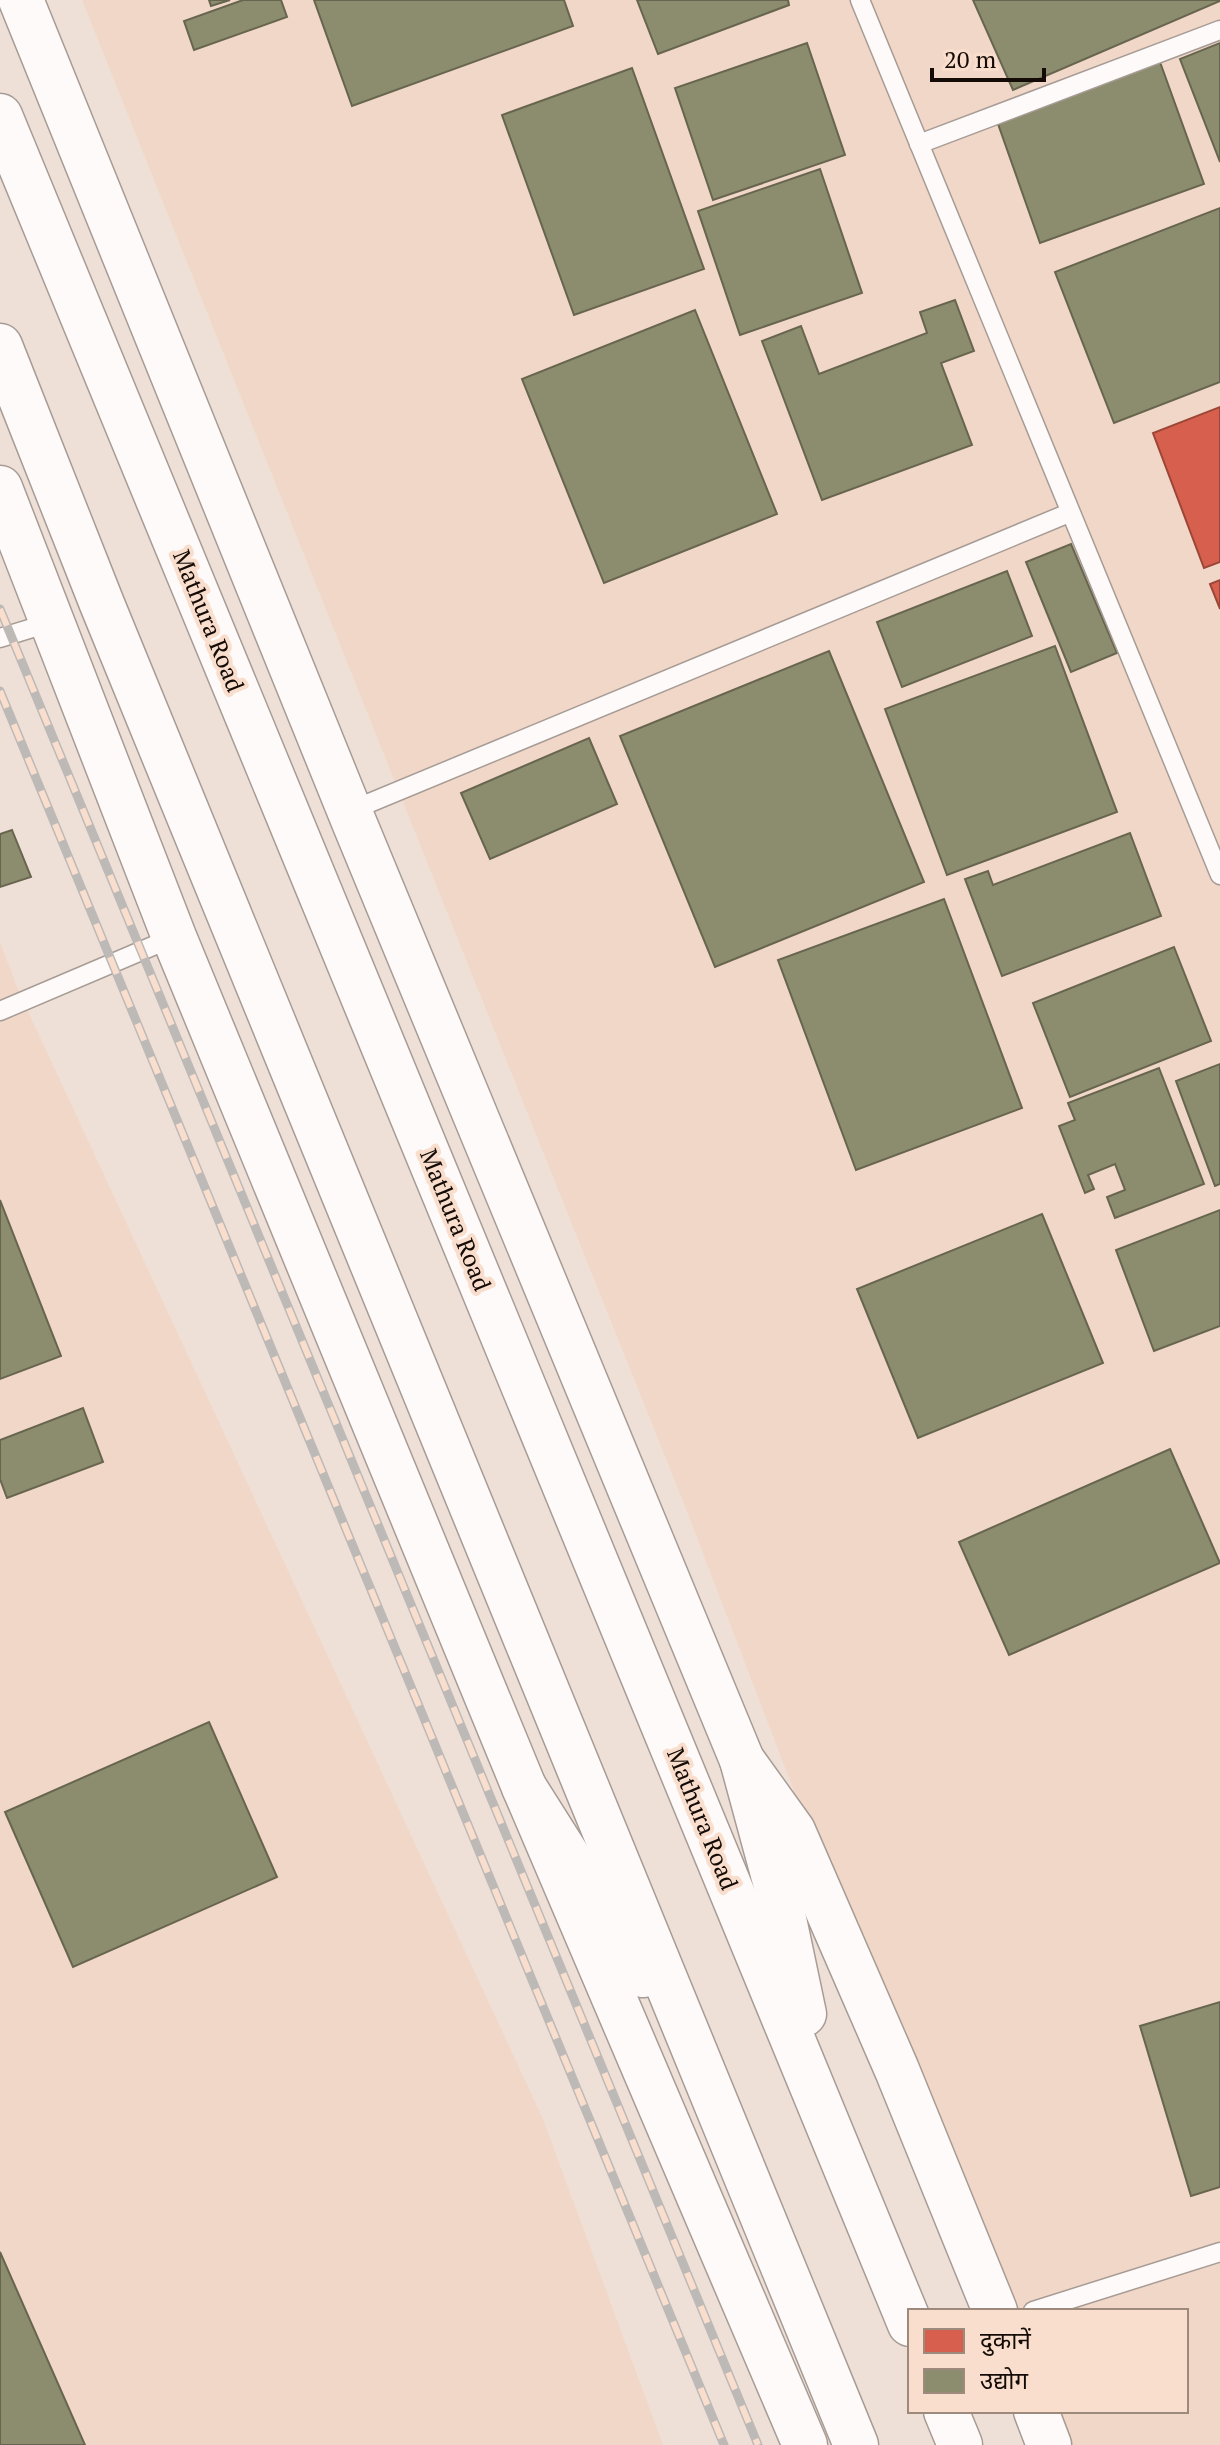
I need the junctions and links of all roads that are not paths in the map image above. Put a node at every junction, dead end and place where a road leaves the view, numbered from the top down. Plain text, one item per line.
1 (21, 0) edge
2 (53, 0) edge
3 (860, 0) edge
4 (1220, 30) edge
5 (0, 116) edge
6 (919, 144) junction
7 (0, 346) edge
8 (0, 488) edge
9 (221, 494) junction
10 (1069, 513) junction
11 (52, 622) junction
12 (0, 638) edge
13 (350, 811) junction
14 (1220, 875) edge
15 (174, 937) junction
16 (0, 1011) edge
17 (742, 1760) junction
18 (524, 1787) junction
19 (700, 2064) junction
20 (825, 2118) junction
21 (1220, 2252) edge
22 (994, 2309) edge
23 (1039, 2309) edge
24 (908, 2319) edge
25 (947, 2413) edge
26 (1037, 2413) edge
27 (805, 2445) edge
28 (856, 2445) edge
29 (960, 2445) edge
30 (1049, 2445) edge

1 - 9 main road
2 - 9 main road
3 - 6 lane
4 - 6 lane
5 - 20 main road, Mathura Road
6 - 10 lane
7 - 19 main road
8 - 11 main road
9 - 13 main road
10 - 13 lane
10 - 14 lane
11 - 12 lane
11 - 15 main road
13 - 17 main road
15 - 16 lane
15 - 18 main road
17 - 20 main road
17 - 22 main road
18 - 19 main road
18 - 27 main road
19 - 28 main road
20 - 24 main road, Mathura Road
21 - 23 lane
25 - 29 main road
26 - 30 main road

